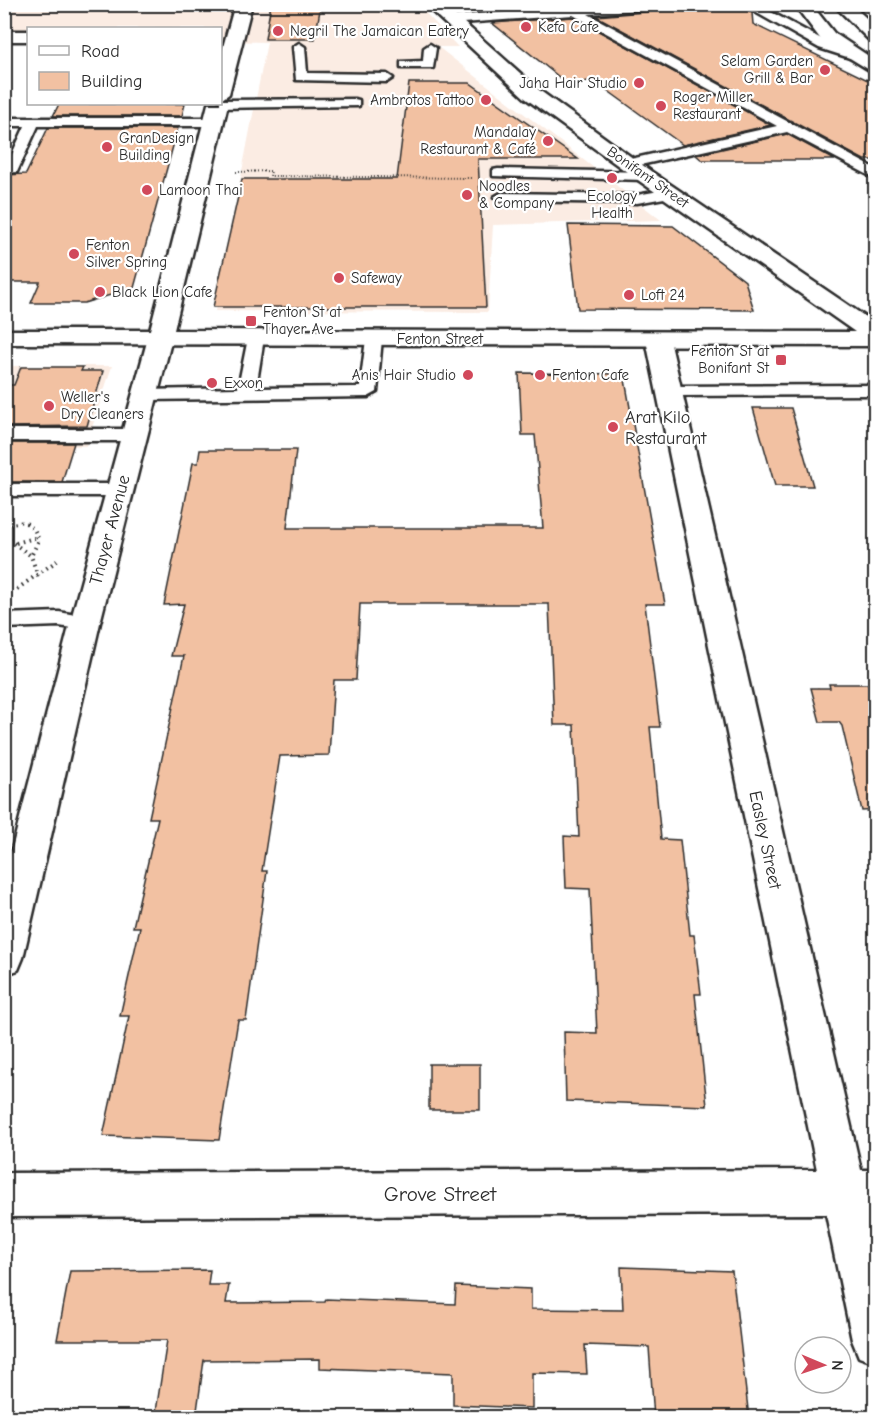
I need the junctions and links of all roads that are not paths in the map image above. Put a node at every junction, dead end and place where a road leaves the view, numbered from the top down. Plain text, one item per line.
1 (244, 4) edge
2 (432, 4) edge
3 (680, 4) edge
4 (746, 4) edge
5 (802, 4) edge
6 (841, 4) edge
7 (576, 12) junction
8 (448, 20) junction
9 (228, 35) edge
10 (4, 36) edge
11 (27, 36) edge
12 (876, 37) edge
13 (298, 47) dead end
14 (430, 48) dead end
15 (850, 54) junction
16 (302, 65) junction
17 (876, 69) edge
18 (405, 71) dead end
19 (222, 79) edge
20 (354, 103) dead end
21 (216, 113) edge
22 (4, 122) edge
23 (33, 122) junction
24 (788, 128) junction
25 (627, 164) junction
26 (4, 169) edge
27 (498, 173) dead end
28 (876, 175) edge
29 (645, 176) junction
30 (670, 193) junction
31 (501, 197) road end
32 (876, 335) edge
33 (4, 337) edge
34 (160, 338) junction
35 (256, 338) junction
36 (374, 339) junction
37 (876, 339) edge
38 (658, 340) junction
39 (876, 390) edge
40 (669, 391) junction
41 (146, 394) junction
42 (246, 394) junction
43 (4, 435) edge
44 (136, 435) junction
45 (4, 490) edge
46 (122, 490) junction
47 (4, 621) edge
48 (85, 623) junction
49 (4, 958) edge
50 (859, 1192) edge
51 (4, 1195) edge
52 (876, 1340) edge

1 - 9 street
2 - 8 street, Bonifant Street
3 - 7 lane
4 - 15 lane
5 - 15 street
6 - 12 street
7 - 8 lane
7 - 24 lane
8 - 25 street, Bonifant Street
9 - 19 street
10 - 11 street
13 - 16 lane
14 - 18 lane
15 - 17 street
16 - 16 lane
20 - 21 lane
21 - 23 lane
21 - 34 street, Thayer Avenue
22 - 23 lane
23 - 26 lane
24 - 25 lane
24 - 28 lane
25 - 29 street, Bonifant Street
27 - 29 lane
29 - 30 street, Bonifant Street
30 - 31 lane
30 - 32 street, Bonifant Street
33 - 34 street, Fenton Street
34 - 35 street, Fenton Street
34 - 41 street, Thayer Avenue
35 - 36 street, Fenton Street
35 - 42 lane
36 - 38 street, Fenton Street
36 - 42 lane
37 - 38 street, Fenton Street
38 - 40 street, Easley Street
39 - 40 lane
40 - 50 street, Easley Street
41 - 42 lane
41 - 44 street, Thayer Avenue
43 - 44 lane
44 - 46 street, Thayer Avenue
45 - 46 lane
46 - 48 street, Thayer Avenue
47 - 48 lane
48 - 49 street, Thayer Avenue
50 - 51 street, Grove Street
50 - 52 street, Easley Street

